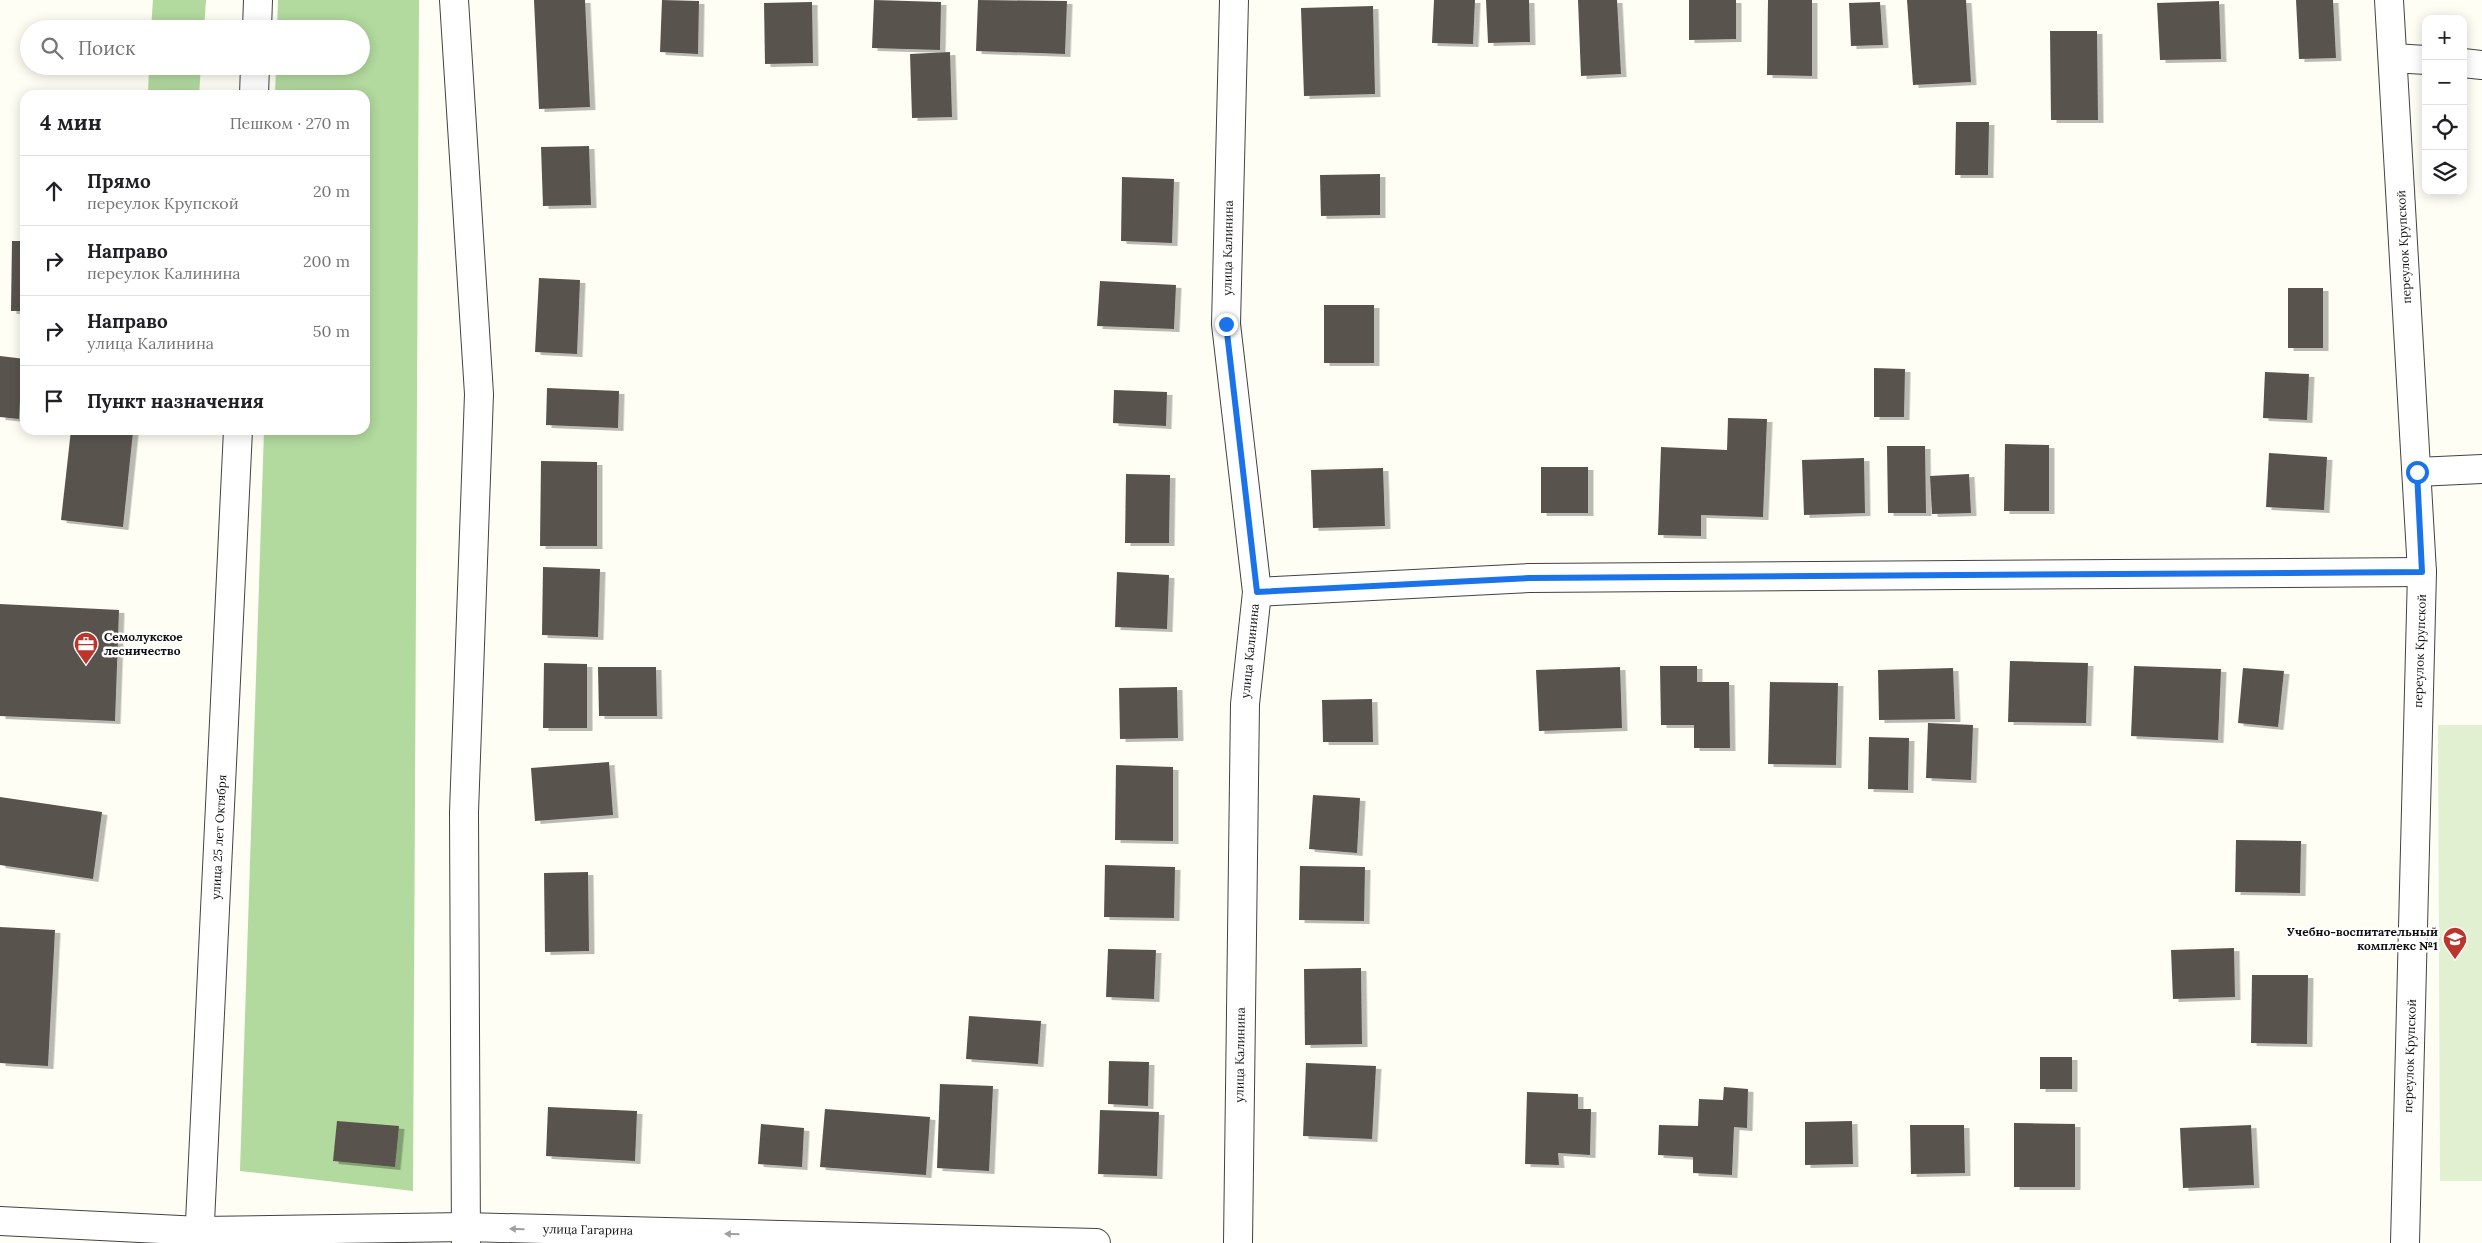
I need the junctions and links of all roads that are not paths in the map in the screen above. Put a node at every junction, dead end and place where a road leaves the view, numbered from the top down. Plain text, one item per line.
1 (258, 0) edge
2 (454, 0) edge
3 (1234, 0) edge
4 (2389, 0) edge
5 (257, 20) edge
6 (2393, 58) junction
7 (2422, 60) edge
8 (2467, 63) edge
9 (2482, 65) edge
10 (255, 75) edge
11 (254, 90) edge
12 (238, 435) edge
13 (2482, 468) edge
14 (2417, 472) junction
15 (2422, 572) junction
16 (1257, 592) junction
17 (0, 1221) edge
18 (466, 1235) edge
19 (200, 1237) edge
20 (1096, 1243) edge
21 (1238, 1243) edge
22 (2405, 1243) edge

1 - 5 street
2 - 18 street
3 - 16 street, улица Калинина
4 - 6 street, переулок Крупской
6 - 7 street
6 - 14 street, переулок Крупской
8 - 9 street
10 - 11 street
12 - 19 street, улица 25 лет Октября
13 - 14 street
14 - 15 street, переулок Крупской
15 - 16 street
15 - 22 street, переулок Крупской
16 - 21 street, улица Калинина
17 - 19 street, улица Гагарина
18 - 19 street, улица Гагарина
20 -> 18 street, улица Гагарина

